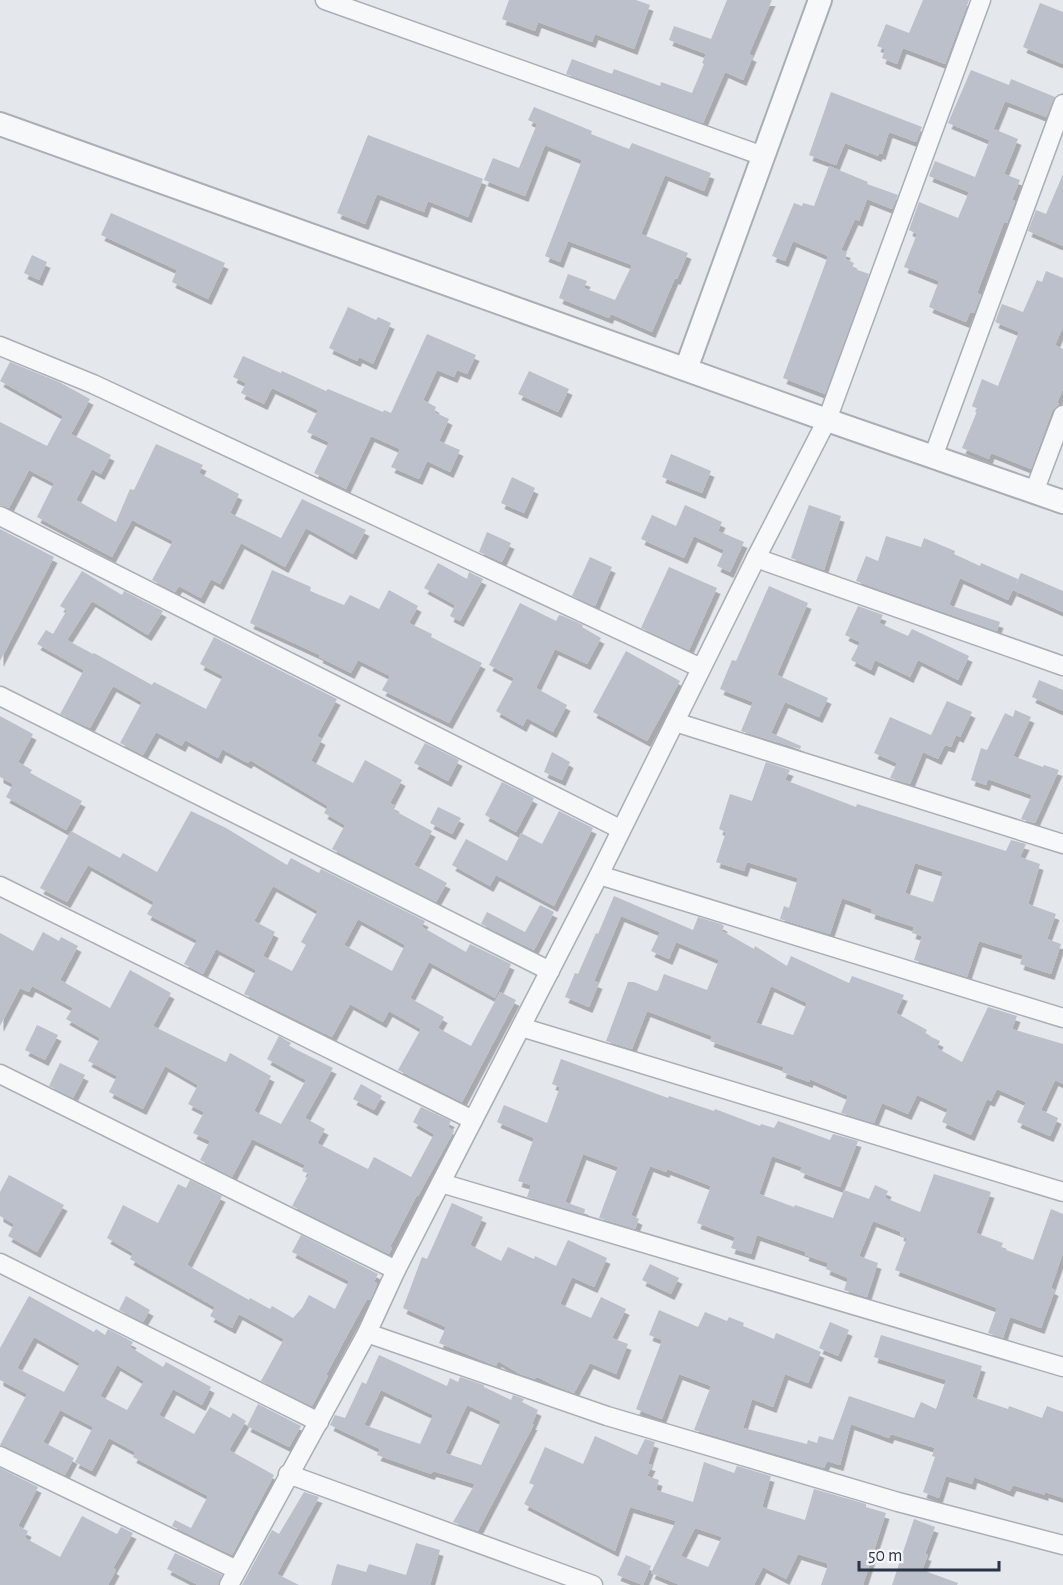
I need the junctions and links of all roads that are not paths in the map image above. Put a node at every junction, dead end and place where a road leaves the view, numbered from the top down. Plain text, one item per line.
1 (325, 0) edge
2 (820, 0) edge
3 (981, 0) edge
4 (1063, 104) edge
5 (0, 124) edge
6 (763, 156) junction
7 (0, 346) edge
8 (686, 369) junction
9 (1063, 415) edge
10 (827, 420) junction
11 (933, 457) junction
12 (1034, 492) junction
13 (1063, 502) edge
14 (0, 516) edge
15 (756, 558) junction
16 (1063, 666) edge
17 (701, 668) junction
18 (0, 696) edge
19 (675, 722) junction
20 (620, 829) junction
21 (1063, 844) edge
22 (599, 875) junction
23 (0, 886) edge
24 (550, 971) junction
25 (1063, 1018) edge
26 (521, 1027) junction
27 (0, 1074) edge
28 (473, 1120) junction
29 (441, 1183) junction
30 (1063, 1192) edge
31 (0, 1263) edge
32 (396, 1270) junction
33 (367, 1333) junction
34 (1063, 1367) edge
35 (319, 1422) junction
36 (0, 1456) edge
37 (288, 1474) junction
38 (1063, 1545) edge
39 (233, 1578) edge
40 (593, 1585) edge

1 - 6 street
2 - 6 street
3 - 10 street
4 - 11 street
5 - 8 street
6 - 8 street
7 - 17 street
8 - 10 street
9 - 12 street
10 - 11 street
10 - 15 street
11 - 12 street
12 - 13 street
14 - 20 street
15 - 16 street
15 - 17 street
17 - 19 street
18 - 24 street
19 - 20 street
19 - 21 street
20 - 22 street
22 - 24 street
22 - 25 street
23 - 28 street
24 - 26 street
26 - 28 street
26 - 30 street
27 - 32 street
28 - 29 street
29 - 32 street
29 - 34 street
31 - 35 street
32 - 33 street
33 - 35 street
33 - 38 street
35 - 37 street
36 - 39 street
37 - 39 street
37 - 40 street

